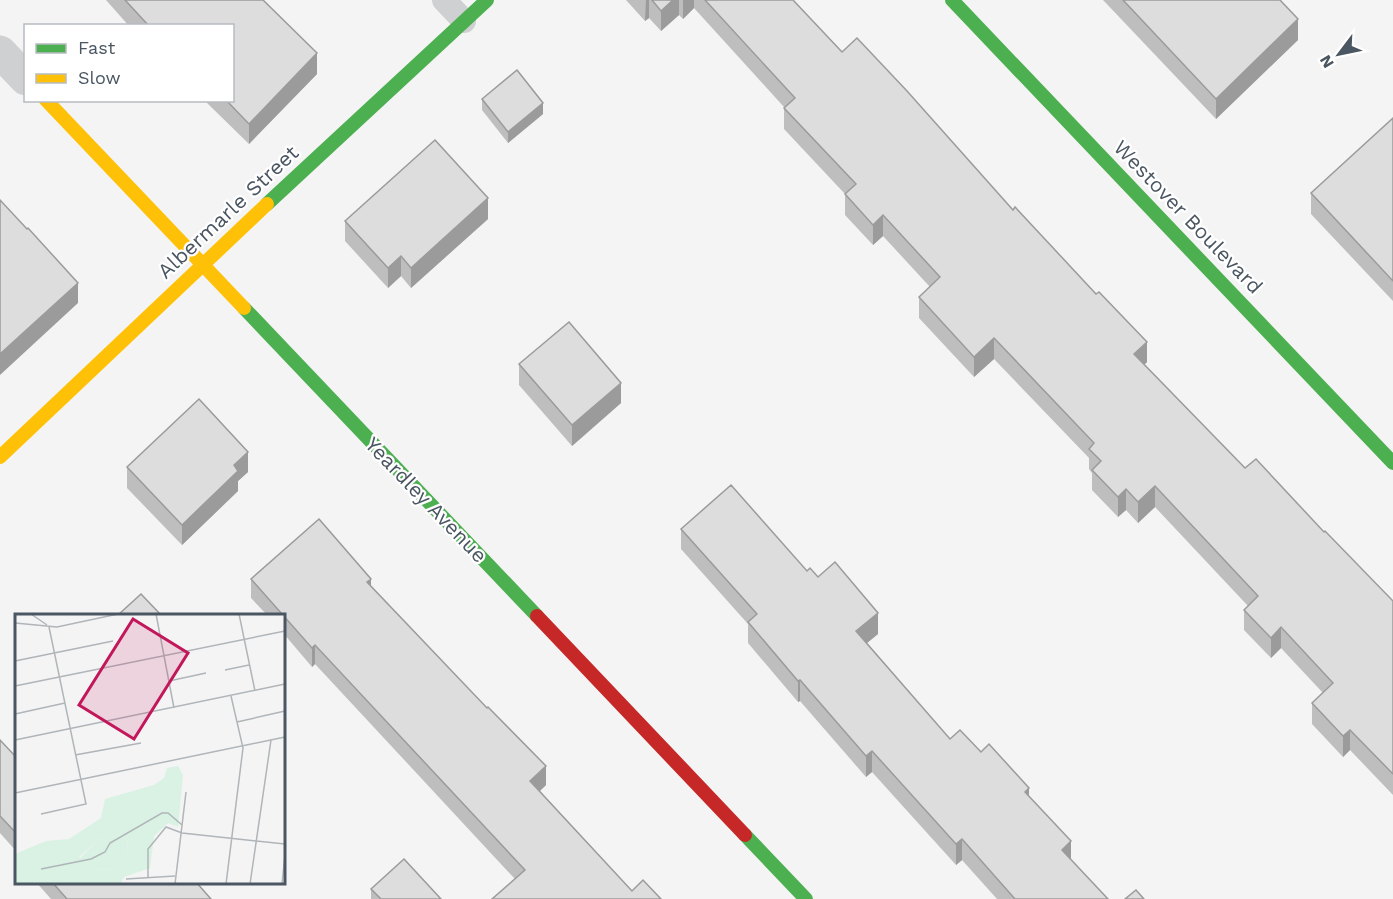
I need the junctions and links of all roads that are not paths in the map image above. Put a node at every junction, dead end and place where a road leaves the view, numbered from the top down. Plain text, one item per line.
1 (444, 0) edge
2 (487, 0) edge
3 (952, 0) edge
4 (464, 21) junction
5 (0, 52) edge
6 (24, 77) edge
7 (48, 102) edge
8 (202, 264) junction
9 (0, 457) edge
10 (1393, 464) edge
11 (806, 899) edge

1 - 4 lane
2 - 4 street, Albermarle Street
3 - 10 street, Westover Boulevard
4 - 8 street, Albermarle Street
5 - 6 street
7 - 8 street, Yeardley Avenue
8 - 9 street, Albermarle Street
8 - 11 street, Yeardley Avenue

